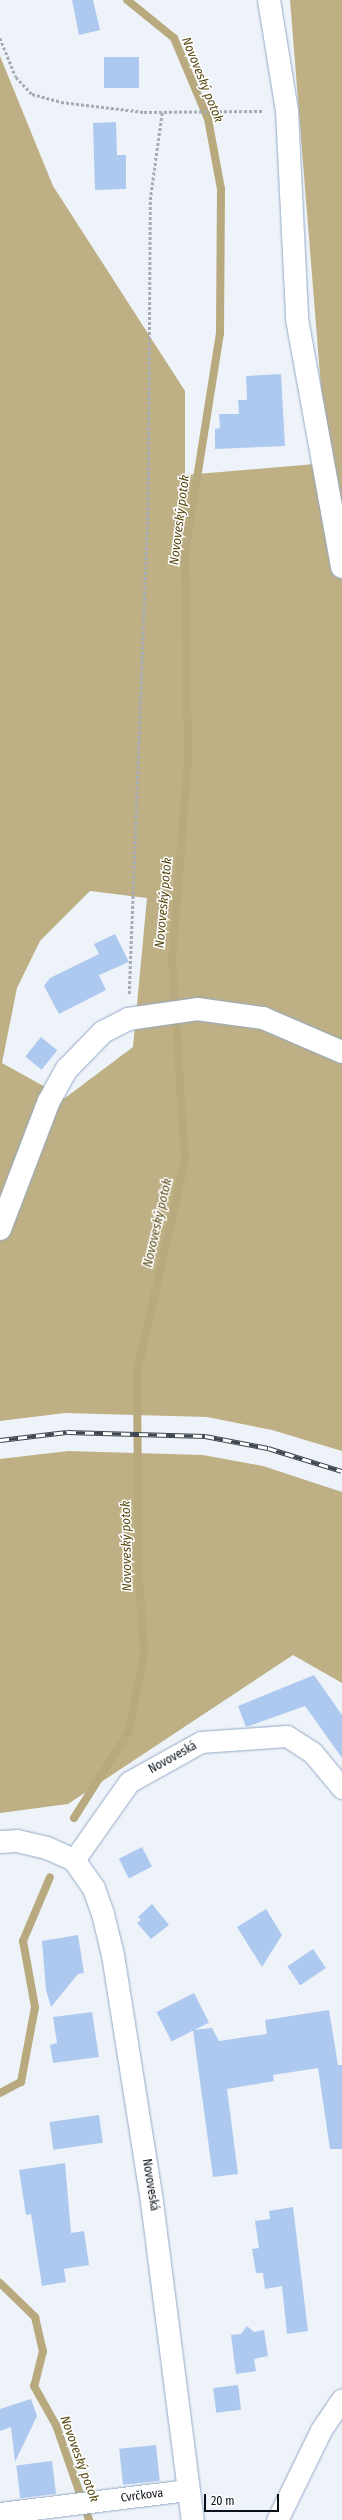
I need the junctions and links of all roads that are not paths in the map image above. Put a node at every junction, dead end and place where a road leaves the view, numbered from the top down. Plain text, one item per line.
1 (269, 0) edge
2 (342, 567) edge
3 (342, 1052) edge
4 (0, 1229) edge
5 (342, 1788) edge
6 (0, 1842) edge
7 (74, 1860) junction
8 (342, 2399) edge
9 (188, 2490) junction
10 (0, 2513) edge
11 (193, 2520) edge
12 (278, 2520) edge

1 - 2 street
3 - 4 street
5 - 7 street, Novoveská
6 - 7 street
7 - 9 street, Novoveská
8 - 12 street
9 - 10 street, Cvrčkova
9 - 11 street, Novoveská

